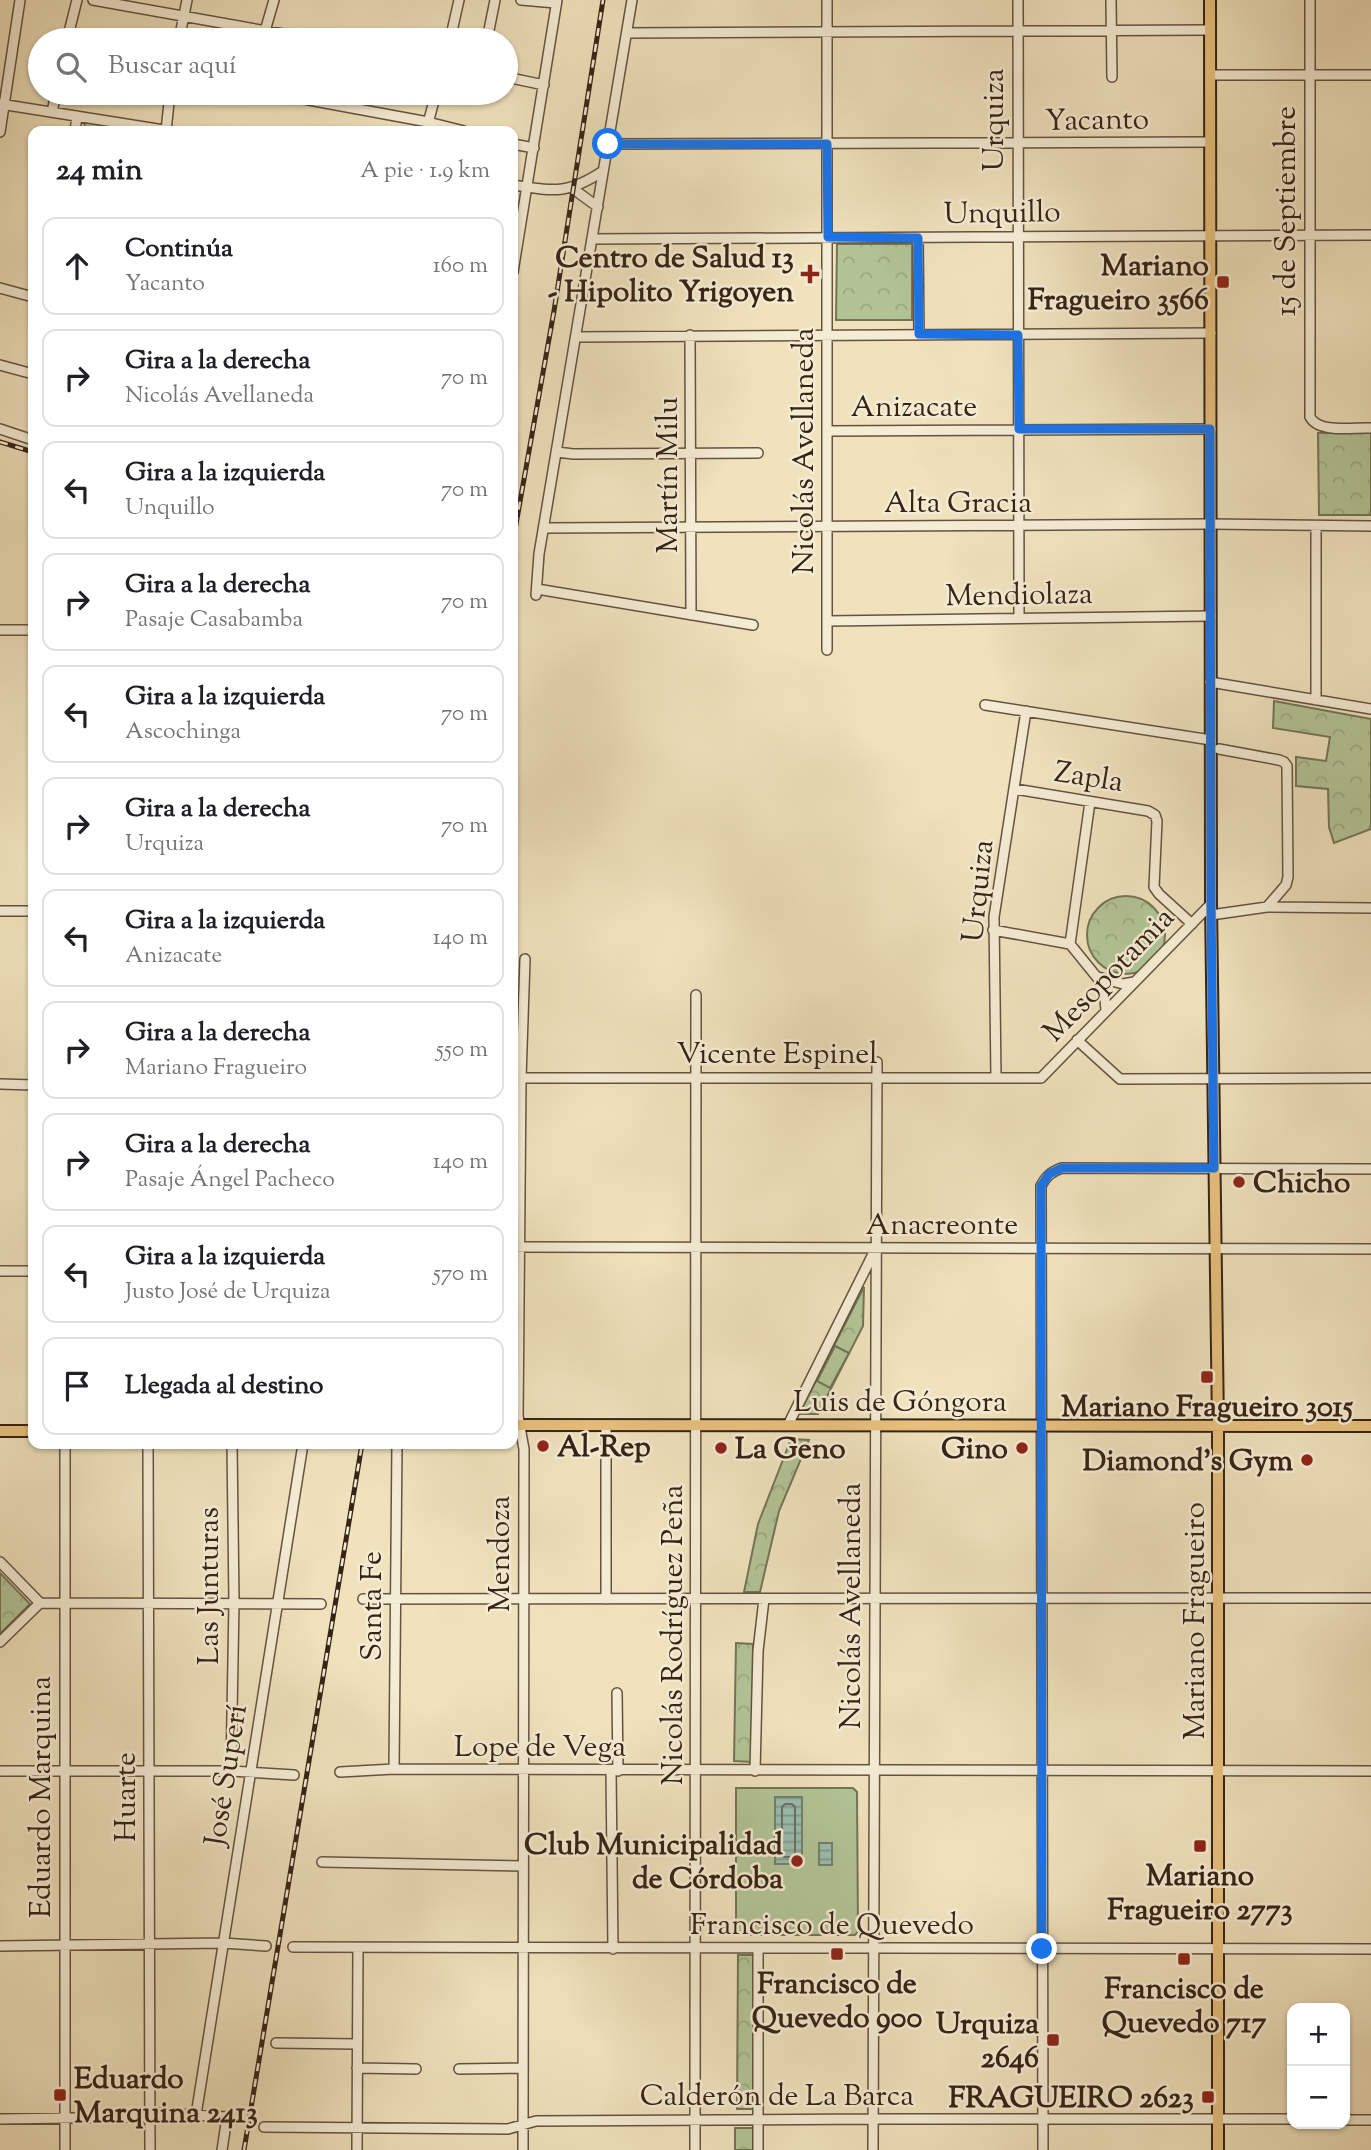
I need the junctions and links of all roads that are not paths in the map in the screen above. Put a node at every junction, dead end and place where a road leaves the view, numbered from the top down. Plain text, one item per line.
1 (20, 0) edge
2 (77, 0) edge
3 (93, 0) edge
4 (187, 0) edge
5 (274, 0) edge
6 (459, 0) edge
7 (495, 0) edge
8 (522, 0) edge
9 (632, 0) edge
10 (827, 0) edge
11 (1018, 0) edge
12 (1111, 0) edge
13 (1210, 0) edge
14 (1310, 0) edge
15 (556, 2) edge
16 (184, 18) junction
17 (70, 28) edge
18 (182, 28) edge
19 (246, 28) edge
20 (266, 28) edge
21 (453, 28) edge
22 (489, 28) edge
23 (1111, 30) junction
24 (1210, 30) junction
25 (1018, 31) junction
26 (827, 32) junction
27 (627, 33) junction
28 (1210, 75) junction
29 (1310, 75) junction
30 (1371, 75) edge
31 (1112, 78) dead end
32 (518, 80) edge
33 (544, 85) junction
34 (2, 105) edge
35 (53, 105) edge
36 (169, 105) edge
37 (326, 105) edge
38 (433, 105) edge
39 (52, 112) junction
40 (77, 116) junction
41 (76, 126) edge
42 (137, 126) edge
43 (167, 126) edge
44 (422, 126) edge
45 (427, 126) edge
46 (0, 132) edge
47 (1210, 142) junction
48 (608, 144) junction
49 (827, 144) junction
50 (1017, 144) junction
51 (518, 145) edge
52 (534, 148) junction
53 (603, 171) junction
54 (518, 186) edge
55 (527, 187) junction
56 (572, 188) junction
57 (598, 207) junction
58 (1310, 234) junction
59 (518, 235) edge
60 (1371, 235) edge
61 (1018, 236) junction
62 (1211, 236) junction
63 (828, 237) junction
64 (918, 238) junction
65 (592, 239) junction
66 (0, 288) edge
67 (28, 296) edge
68 (1210, 333) junction
69 (919, 334) junction
70 (690, 335) junction
71 (826, 335) junction
72 (1018, 335) junction
73 (576, 337) junction
74 (0, 365) edge
75 (28, 373) edge
76 (1371, 428) edge
77 (0, 429) edge
78 (1019, 429) junction
79 (1210, 429) junction
80 (828, 431) junction
81 (28, 438) edge
82 (557, 452) junction
83 (692, 453) junction
84 (758, 453) dead end
85 (1211, 524) junction
86 (1019, 526) junction
87 (1316, 526) junction
88 (1371, 526) edge
89 (692, 527) junction
90 (827, 527) junction
91 (545, 528) junction
92 (691, 615) junction
93 (1211, 616) junction
94 (1019, 618) junction
95 (828, 621) junction
96 (753, 625) dead end
97 (28, 629) edge
98 (0, 630) edge
99 (827, 650) dead end
100 (1210, 682) junction
101 (1316, 700) junction
102 (985, 705) dead end
103 (1371, 709) edge
104 (1026, 711) junction
105 (1215, 744) junction
106 (1015, 789) junction
107 (1090, 802) junction
108 (1267, 907) junction
109 (1371, 908) edge
110 (1211, 910) junction
111 (0, 911) edge
112 (28, 911) edge
113 (1192, 924) junction
114 (993, 930) junction
115 (1070, 944) junction
116 (525, 959) dead end
117 (1098, 977) junction
118 (1135, 981) junction
119 (696, 995) dead end
120 (1106, 1011) junction
121 (1077, 1040) junction
122 (877, 1062) dead end
123 (518, 1063) edge
124 (518, 1078) edge
125 (696, 1078) junction
126 (878, 1078) junction
127 (996, 1078) junction
128 (1041, 1078) joint
129 (1213, 1078) junction
130 (1371, 1078) edge
131 (0, 1084) edge
132 (28, 1085) edge
133 (1214, 1168) junction
134 (1371, 1168) edge
135 (518, 1247) edge
136 (696, 1248) junction
137 (876, 1249) junction
138 (1040, 1249) junction
139 (1216, 1249) junction
140 (1371, 1249) edge
141 (0, 1271) edge
142 (28, 1271) edge
143 (518, 1425) edge
144 (606, 1425) junction
145 (697, 1425) junction
146 (788, 1425) junction
147 (875, 1425) junction
148 (1041, 1426) junction
149 (1218, 1426) junction
150 (1371, 1426) edge
151 (0, 1431) edge
152 (28, 1431) edge
153 (518, 1431) edge
154 (65, 1449) edge
155 (148, 1449) edge
156 (232, 1449) edge
157 (302, 1449) edge
158 (397, 1449) edge
159 (0, 1562) edge
160 (764, 1598) junction
161 (875, 1598) junction
162 (1041, 1598) junction
163 (1219, 1598) junction
164 (1371, 1598) edge
165 (363, 1599) dead end
166 (396, 1599) junction
167 (524, 1599) junction
168 (606, 1599) junction
169 (697, 1599) junction
170 (150, 1602) junction
171 (234, 1602) junction
172 (40, 1603) junction
173 (66, 1603) junction
174 (277, 1603) junction
175 (321, 1604) dead end
176 (0, 1642) edge
177 (617, 1693) dead end
178 (394, 1769) junction
179 (64, 1770) junction
180 (150, 1770) junction
181 (231, 1770) junction
182 (0, 1771) edge
183 (251, 1771) junction
184 (524, 1771) junction
185 (615, 1771) junction
186 (696, 1771) junction
187 (755, 1771) junction
188 (874, 1771) junction
189 (1042, 1771) junction
190 (1218, 1771) junction
191 (1371, 1771) edge
192 (340, 1772) dead end
193 (295, 1775) dead end
194 (322, 1863) dead end
195 (523, 1866) junction
196 (149, 1944) junction
197 (223, 1944) junction
198 (0, 1945) edge
199 (65, 1945) junction
200 (266, 1945) dead end
201 (293, 1947) dead end
202 (358, 1948) junction
203 (523, 1948) junction
204 (758, 1948) junction
205 (873, 1948) junction
206 (613, 1949) junction
207 (695, 1949) junction
208 (1042, 1949) junction
209 (1218, 1949) junction
210 (1371, 1949) edge
211 (276, 2043) dead end
212 (357, 2044) junction
213 (357, 2068) junction
214 (458, 2068) dead end
215 (523, 2068) junction
216 (416, 2069) dead end
217 (149, 2115) junction
218 (197, 2115) junction
219 (64, 2118) junction
220 (0, 2119) edge
221 (873, 2119) junction
222 (1042, 2119) junction
223 (1218, 2119) junction
224 (1287, 2119) edge
225 (695, 2120) junction
226 (758, 2120) junction
227 (1350, 2120) edge
228 (1371, 2120) edge
229 (523, 2125) junction
230 (264, 2127) dead end
231 (357, 2129) junction
232 (65, 2150) edge
233 (149, 2150) edge
234 (222, 2150) edge
235 (357, 2150) edge
236 (523, 2150) edge
237 (695, 2150) edge
238 (758, 2150) edge
239 (873, 2150) edge
240 (1043, 2150) edge
241 (1218, 2150) edge

1 - 34 street
2 - 17 street
3 - 16 street
4 - 16 street
5 - 20 street
6 - 21 street
7 - 22 street
8 - 15 street
9 - 27 street
10 - 26 street, Nicolás Avellaneda
11 - 25 street, Urquiza
12 - 23 street
13 - 24 main road, Mariano Fragueiro
14 - 29 street, 15 de Septiembre
15 - 33 street
16 - 18 street
16 - 19 street
23 - 24 street
23 - 25 street
23 - 31 street
24 - 28 main road, Mariano Fragueiro
25 - 26 street
25 - 50 street, Urquiza
26 - 27 street
26 - 49 street, Nicolás Avellaneda
27 - 48 street
28 - 29 street
28 - 47 main road, Mariano Fragueiro
29 - 30 street
29 - 58 street, 15 de Septiembre
32 - 33 street
33 - 52 street
34 - 39 street
34 - 46 street
35 - 39 street
36 - 43 street
37 - 44 street
38 - 45 street
39 - 40 street
40 - 41 street
40 - 42 street
47 - 50 street, Yacanto
47 - 62 main road, Mariano Fragueiro
48 - 49 street, Yacanto
48 - 53 street
49 - 50 street, Yacanto
49 - 63 street, Nicolás Avellaneda
50 - 61 street, Urquiza
51 - 52 street
52 - 55 street
53 - 56 street
53 - 57 street
54 - 55 street
55 - 56 street
55 - 59 street
56 - 57 street
57 - 65 street
58 - 60 street, Unquillo
58 - 62 street, Unquillo
58 - 76 street, 15 de Septiembre
61 - 62 street, Unquillo
61 - 64 street, Unquillo
61 - 72 street, Urquiza
62 - 68 main road, Mariano Fragueiro
63 - 64 street, Unquillo
63 - 65 street, Unquillo
63 - 71 street, Nicolás Avellaneda
64 - 69 street
65 - 73 street
66 - 67 street
68 - 72 street
68 - 79 main road, Mariano Fragueiro
69 - 71 street
69 - 72 street
70 - 71 street
70 - 73 street
70 - 83 street, Martín Milu
71 - 80 street, Nicolás Avellaneda
72 - 78 street, Urquiza
73 - 82 street
74 - 75 street
77 - 81 street
78 - 79 street, Anizacate
78 - 80 street, Anizacate
78 - 86 street, Urquiza
79 - 85 main road, Mariano Fragueiro
80 - 90 street, Nicolás Avellaneda
82 - 83 street
82 - 91 street
83 - 84 street
83 - 89 street, Martín Milu
85 - 86 street, Alta Gracia
85 - 87 street, Alta Gracia
85 - 93 main road, Mariano Fragueiro
86 - 90 street, Alta Gracia
86 - 94 street, Urquiza
87 - 88 street, Alta Gracia
87 - 101 street
89 - 90 street, Alta Gracia
89 - 91 street, Alta Gracia
89 - 92 street, Martín Milu
90 - 95 street, Nicolás Avellaneda
91 - 92 street
92 - 96 street
93 - 94 street, Mendiolaza
93 - 100 main road, Mariano Fragueiro
94 - 95 street, Mendiolaza
95 - 99 street, Nicolás Avellaneda
97 - 98 street
100 - 101 street
100 - 105 main road, Mariano Fragueiro
101 - 103 street
102 - 104 street
104 - 105 street
104 - 106 street, Urquiza
105 - 108 street
105 - 110 main road, Mariano Fragueiro
106 - 107 street, Zapla
106 - 114 street, Urquiza
107 - 113 street, Zapla
107 - 115 street
108 - 109 street
108 - 110 street
110 - 113 street, Mesopotamia
110 - 129 main road, Mariano Fragueiro
111 - 112 street
113 - 118 street, Mesopotamia
114 - 115 street
114 - 127 street, Urquiza
115 - 117 street
116 - 123 street, Mendoza
117 - 118 street
117 - 120 street
118 - 120 street, Mesopotamia
119 - 125 street, Nicolás Rodríguez Peña
120 - 121 street, Mesopotamia
121 - 128 street, Mesopotamia
121 - 129 street
122 - 126 street, Nicolás Avellaneda
124 - 125 street, Vicente Espinel
125 - 126 street, Vicente Espinel
125 - 136 street, Nicolás Rodríguez Peña
126 - 127 street, Vicente Espinel
126 - 137 street, Nicolás Avellaneda
127 - 128 street, Vicente Espinel
129 - 130 street
129 - 133 main road, Mariano Fragueiro
131 - 132 street
133 - 134 street
133 - 138 street
133 - 139 main road, Mariano Fragueiro
135 - 136 street, Anacreonte
136 - 137 street, Anacreonte
136 - 145 street, Nicolás Rodríguez Peña
137 - 138 street, Anacreonte
137 - 146 street
137 - 147 street, Nicolás Avellaneda
138 - 139 street, Anacreonte
138 - 148 street
139 - 140 street, Anacreonte
139 - 149 main road, Mariano Fragueiro
141 - 142 street
143 - 144 main road, Luis de Góngora
144 - 145 main road, Luis de Góngora
144 - 168 street
145 - 146 main road, Luis de Góngora
145 - 169 street, Nicolás Rodríguez Peña
146 - 147 main road, Luis de Góngora
147 - 148 main road, Luis de Góngora
147 - 161 street, Nicolás Avellaneda
148 - 149 main road, Luis de Góngora
148 - 162 street
149 - 150 main road, Luis de Góngora
149 - 163 main road, Mariano Fragueiro
151 - 152 main road
153 - 167 street, Mendoza
154 - 173 street, Eduardo Marquina
155 - 170 street, Huarte
156 - 171 street, Las Junturas
157 - 174 street, José Superí
158 - 166 street, Santa Fe
159 - 172 street
160 - 161 street
160 - 169 street
160 - 187 street
161 - 162 street
161 - 188 street, Nicolás Avellaneda
162 - 163 street
162 - 189 street
163 - 164 street
163 - 190 main road, Mariano Fragueiro
165 - 166 street
166 - 167 street
166 - 178 street, Santa Fe
167 - 168 street
167 - 184 street, Mendoza
168 - 169 street
169 - 186 street, Nicolás Rodríguez Peña
170 - 171 street
170 - 173 street
170 - 180 street, Huarte
171 - 174 street
171 - 181 street, Las Junturas
172 - 173 street
172 - 176 street
173 - 179 street, Eduardo Marquina
174 - 175 street
174 - 183 street, José Superí
177 - 185 street
178 - 184 street, Lope de Vega
178 - 192 street, Lope de Vega
179 - 180 street
179 - 182 street
179 - 199 street, Eduardo Marquina
180 - 181 street
180 - 196 street, Huarte
181 - 183 street
183 - 193 street
183 - 197 street, José Superí
184 - 185 street, Lope de Vega
184 - 195 street, Mendoza
185 - 186 street, Lope de Vega
185 - 206 street
186 - 187 street, Lope de Vega
186 - 207 street, Nicolás Rodríguez Peña
187 - 188 street, Lope de Vega
188 - 189 street, Lope de Vega
188 - 205 street, Nicolás Avellaneda
189 - 190 street, Lope de Vega
189 - 208 street
190 - 191 street, Lope de Vega
190 - 209 main road, Mariano Fragueiro
194 - 195 street
195 - 203 street, Mendoza
196 - 197 street
196 - 199 street
196 - 217 street, Huarte
197 - 200 street
197 - 218 street, José Superí
198 - 199 street
199 - 219 street, Eduardo Marquina
201 - 202 street, Francisco de Quevedo
202 - 203 street, Francisco de Quevedo
202 - 212 street
203 - 206 street, Francisco de Quevedo
203 - 215 street, Mendoza
204 - 205 street, Francisco de Quevedo
204 - 207 street, Francisco de Quevedo
204 - 226 street
205 - 208 street, Francisco de Quevedo
205 - 221 street, Nicolás Avellaneda
206 - 207 street, Francisco de Quevedo
207 - 225 street, Nicolás Rodríguez Peña
208 - 209 street, Francisco de Quevedo
208 - 222 street
209 - 210 street, Francisco de Quevedo
209 - 223 main road, Mariano Fragueiro
211 - 212 street
212 - 213 street
213 - 216 street
213 - 231 street
214 - 215 street
215 - 229 street, Mendoza
217 - 218 street
217 - 219 street
217 - 233 street, Huarte
218 - 234 street
219 - 220 street
219 - 232 street, Eduardo Marquina
221 - 222 street, Calderón de La Barca
221 - 226 street, Calderón de La Barca
221 - 239 street, Nicolás Avellaneda
222 - 223 street, Calderón de La Barca
222 - 240 street
223 - 224 street, Calderón de La Barca
223 - 241 main road, Mariano Fragueiro
225 - 226 street, Calderón de La Barca
225 - 229 street, Calderón de La Barca
225 - 237 street, Nicolás Rodríguez Peña
226 - 238 street
227 - 228 street
229 - 231 street, Calderón de La Barca
229 - 236 street, Mendoza
230 - 231 street, Calderón de La Barca
231 - 235 street

